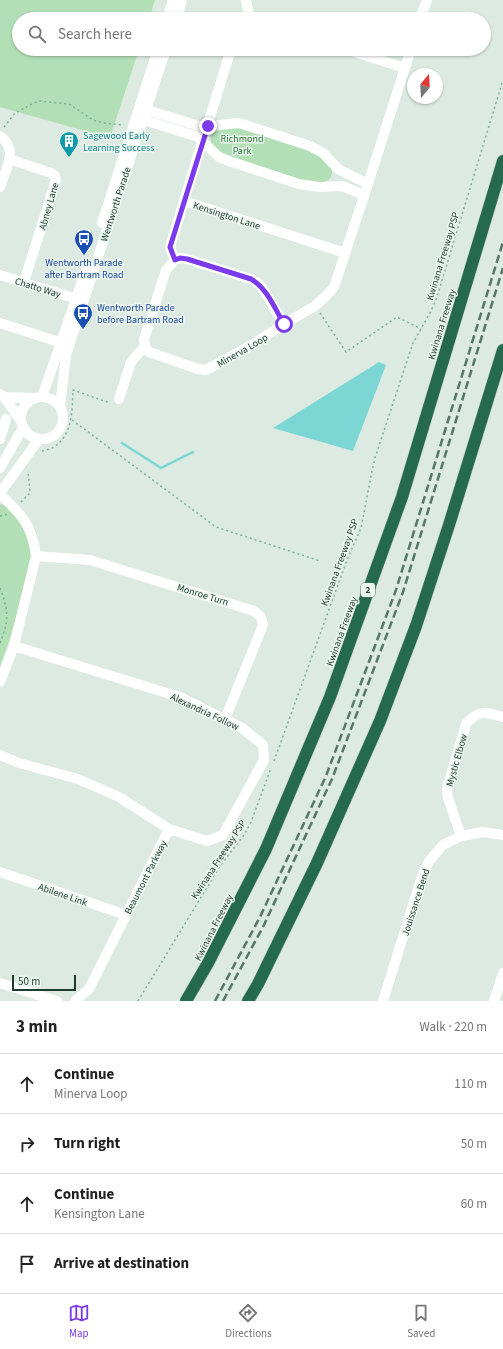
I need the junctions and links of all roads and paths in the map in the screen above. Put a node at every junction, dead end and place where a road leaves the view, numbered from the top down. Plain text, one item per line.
1 (173, 0) edge
2 (182, 0) edge
3 (246, 0) edge
4 (427, 0) edge
5 (169, 12) edge
6 (178, 12) edge
7 (249, 12) edge
8 (423, 12) edge
9 (156, 56) edge
10 (163, 56) edge
11 (229, 56) edge
12 (367, 56) edge
13 (409, 56) edge
14 (405, 68) junction
15 (503, 80) edge
16 (141, 114) junction
17 (126, 126) dead end
18 (208, 126) junction
19 (2, 132) edge
20 (203, 141) junction
21 (9, 159) junction
22 (503, 161) edge
23 (338, 169) junction
24 (368, 184) junction
25 (332, 186) junction
26 (0, 187) edge
27 (364, 195) junction
28 (184, 201) junction
29 (345, 253) junction
30 (175, 260) junction
31 (0, 275) edge
32 (24, 282) junction
33 (77, 299) junction
34 (315, 306) junction
35 (0, 323) edge
36 (284, 324) junction
37 (421, 329) junction
38 (62, 343) junction
39 (145, 346) junction
40 (503, 350) edge
41 (2, 395) edge
42 (39, 398) junction
43 (119, 399) joint
44 (60, 408) junction
45 (6, 419) dead end
46 (72, 420) junction
47 (22, 424) junction
48 (0, 439) edge
49 (40, 439) junction
50 (11, 450) junction
51 (0, 453) edge
52 (38, 453) dead end
53 (0, 468) edge
54 (27, 469) dead end
55 (0, 493) edge
56 (15, 508) junction
57 (36, 556) junction
58 (320, 561) dead end
59 (0, 588) edge
60 (0, 643) edge
61 (14, 646) junction
62 (0, 682) edge
63 (503, 717) edge
64 (225, 720) junction
65 (0, 755) edge
66 (169, 828) junction
67 (503, 835) edge
68 (461, 836) junction
69 (0, 872) edge
70 (126, 915) junction
71 (503, 973) edge
72 (0, 983) edge
73 (57, 1001) edge
74 (75, 1001) edge
75 (138, 1001) edge
76 (186, 1001) edge
77 (248, 1001) edge
78 (383, 1001) edge
79 (494, 1001) edge

1 - 5 street
2 - 6 street
3 - 7 street
4 - 8 street
9 - 16 street, Wentworth Parade
10 - 16 street, Wentworth Parade
11 - 18 street, Kensington Lane
12 - 14 street
13 - 14 street, Minerva Loop
14 - 24 street, Minerva Loop
15 - 37 path, Kwinana Freeway PSP
16 - 18 street
16 - 20 street
16 - 33 street, Wentworth Parade
16 - 44 street, Wentworth Parade
17 - 19 path
18 - 20 street, Kensington Lane
18 - 23 street
19 - 21 street
20 - 25 street
20 - 28 street, Kensington Lane
21 - 26 street
21 - 32 street, Abney Lane
22 - 76 highway, Kwinana Freeway / 2
23 - 24 street
23 - 25 street
24 - 27 street, Minerva Loop
25 - 27 street
27 - 29 street, Minerva Loop
28 - 29 street, Kensington Lane
28 - 30 street
29 - 34 street, Minerva Loop
30 - 36 street
30 - 39 street
31 - 32 street, Chatto Way
32 - 33 street, Chatto Way
33 - 38 street, Wentworth Parade
34 - 36 street, Minerva Loop
34 - 37 path
35 - 38 street
36 - 39 street, Minerva Loop
37 - 75 path, Kwinana Freeway PSP
38 - 42 street, Wentworth Parade
39 - 43 street
40 - 77 highway
41 - 42 street
41 - 47 street
42 - 44 street
42 - 47 street, Wentworth Parade
43 - 46 path
44 - 49 street, Wentworth Parade
45 - 48 street
46 - 52 path
46 - 58 path
47 - 49 street
47 - 50 street, Wentworth Parade
49 - 55 street
50 - 51 street
50 - 53 street, Wentworth Parade
54 - 56 path
55 - 56 street
56 - 57 street
57 - 61 street
57 - 64 street, Monroe Turn
59 - 60 path
61 - 62 street
61 - 64 street, Alexandria Follow
63 - 68 street, Mystic Elbow
64 - 66 street, Alexandria Follow
65 - 66 street, Beaumont Parkway
66 - 70 street, Beaumont Parkway
67 - 68 street, Jouissance Bend
68 - 78 street, Jouissance Bend
69 - 70 street, Abilene Link
70 - 74 street, Beaumont Parkway
71 - 79 street
72 - 73 street

